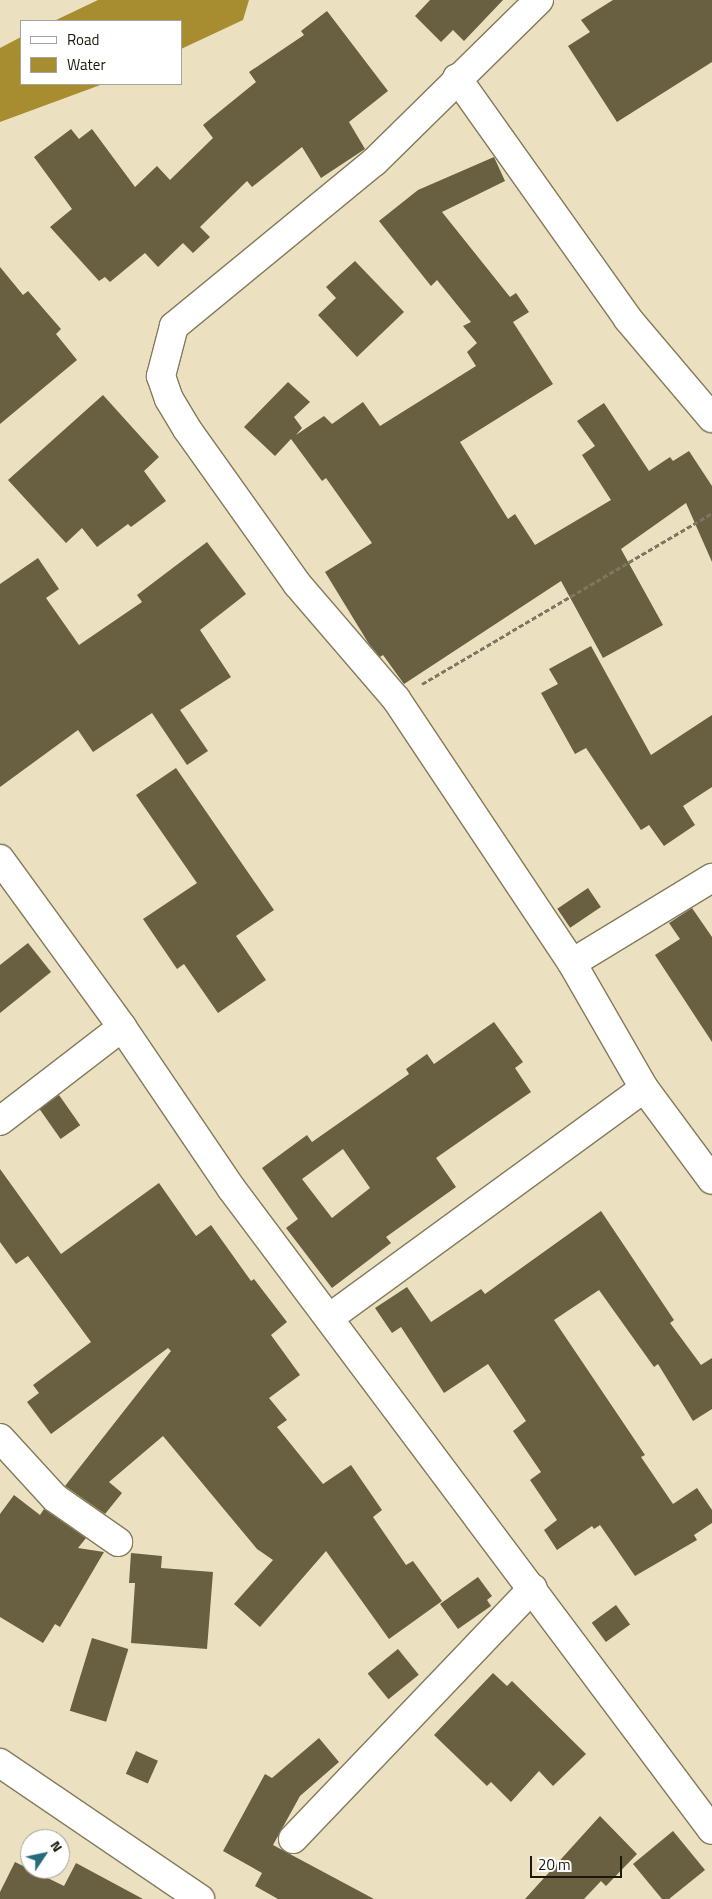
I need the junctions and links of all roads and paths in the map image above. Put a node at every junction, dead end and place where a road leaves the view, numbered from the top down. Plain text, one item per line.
1 (539, 0) edge
2 (457, 78) junction
3 (712, 418) edge
4 (712, 513) edge
5 (396, 700) junction
6 (0, 859) edge
7 (712, 878) edge
8 (572, 963) junction
9 (122, 1027) junction
10 (644, 1088) junction
11 (0, 1121) edge
12 (712, 1180) edge
13 (329, 1318) junction
14 (0, 1438) edge
15 (118, 1542) dead end
16 (533, 1588) junction
17 (0, 1763) edge
18 (712, 1830) edge
19 (294, 1840) dead end
20 (200, 1899) edge

1 - 2 street
2 - 3 street
2 - 5 street
4 - 5 path
5 - 8 street
6 - 9 street
7 - 8 street
8 - 10 street
9 - 11 street
9 - 13 street
10 - 12 street
10 - 13 street
13 - 16 street
14 - 15 street
16 - 18 street
16 - 19 street
17 - 20 street

